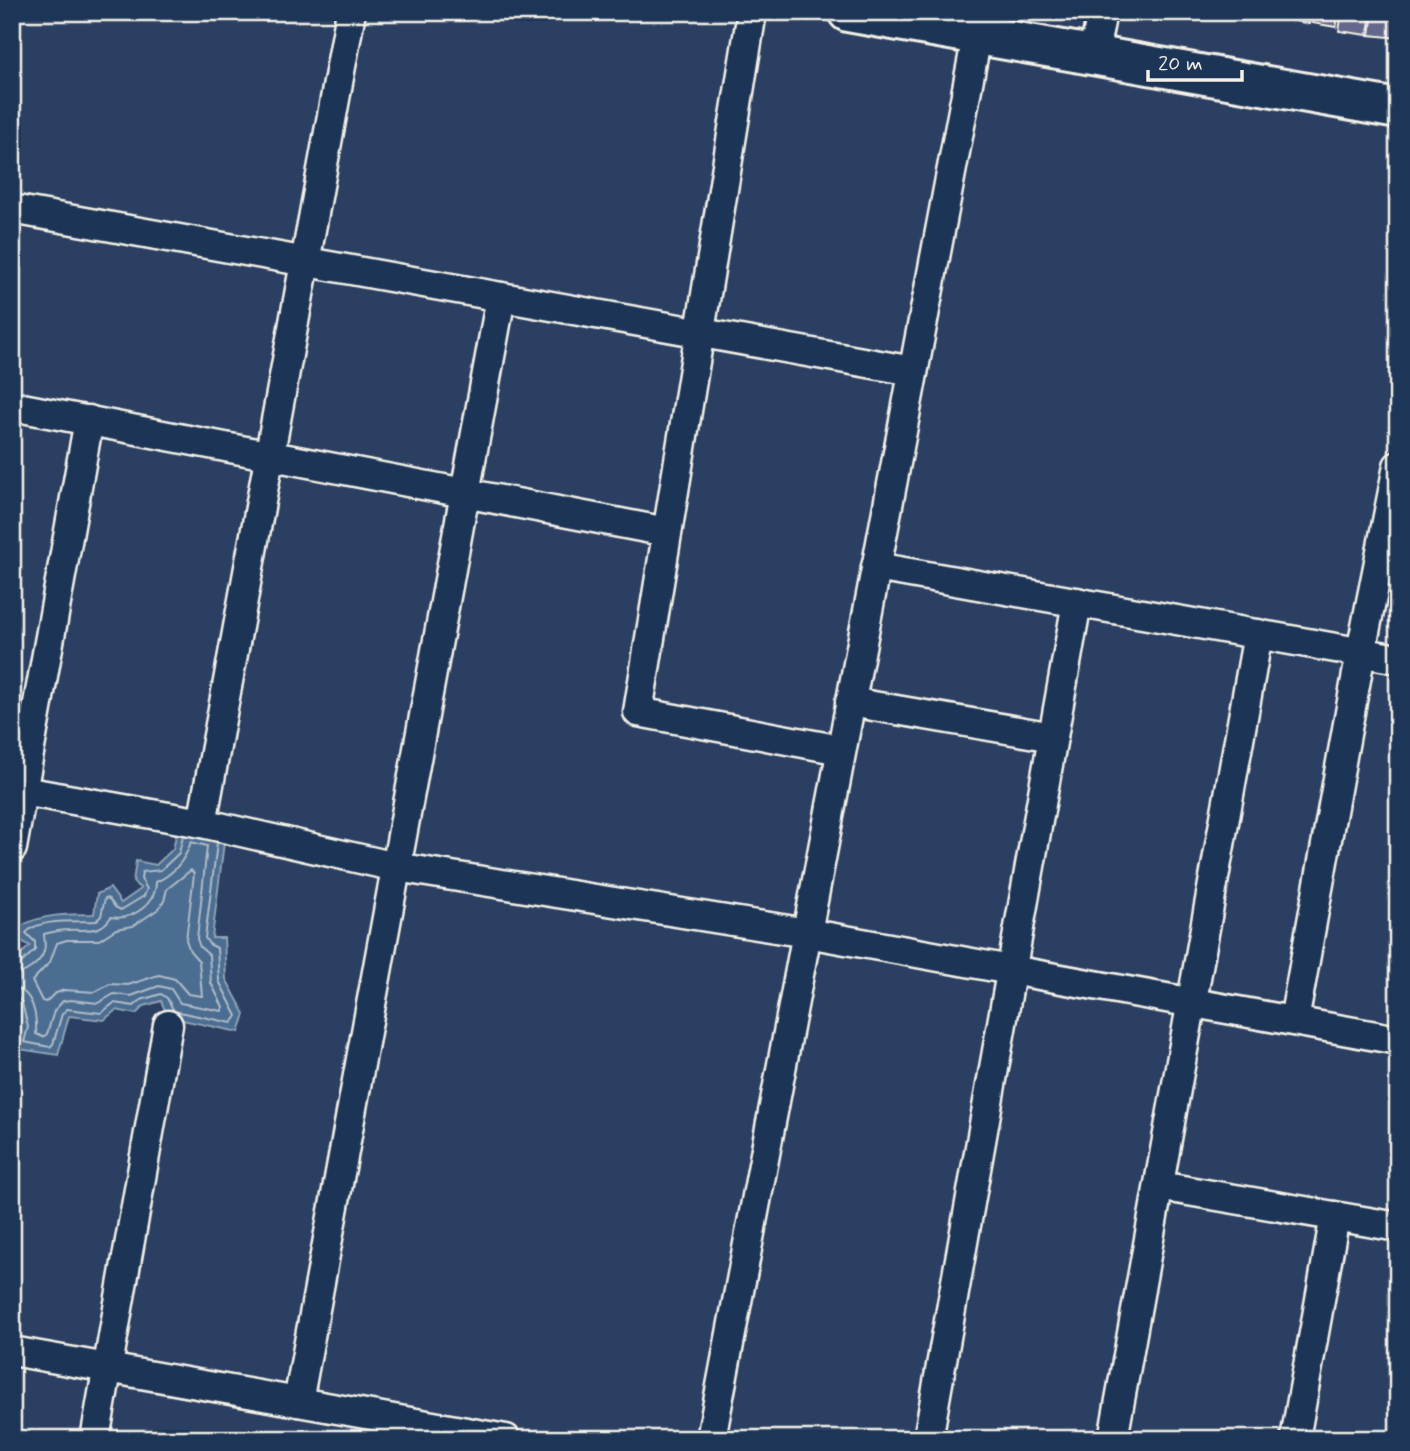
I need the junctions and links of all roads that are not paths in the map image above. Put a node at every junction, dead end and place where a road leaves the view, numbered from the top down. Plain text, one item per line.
1 (351, 12) edge
2 (752, 12) edge
3 (848, 12) edge
4 (1102, 12) edge
5 (976, 36) junction
6 (1093, 57) junction
7 (1398, 109) edge
8 (12, 209) edge
9 (305, 261) junction
10 (502, 297) junction
11 (700, 333) junction
12 (913, 371) junction
13 (12, 406) edge
14 (89, 420) junction
15 (270, 455) junction
16 (1398, 466) edge
17 (465, 493) junction
18 (667, 532) junction
19 (876, 567) junction
20 (1077, 602) junction
21 (1258, 634) junction
22 (1361, 652) junction
23 (1398, 659) edge
24 (850, 702) junction
25 (1053, 737) junction
26 (841, 750) junction
27 (17, 790) edge
28 (202, 823) junction
29 (12, 848) edge
30 (396, 867) junction
31 (807, 933) junction
32 (1012, 970) junction
33 (1191, 1003) junction
34 (1294, 1021) junction
35 (168, 1025) dead end
36 (1398, 1040) edge
37 (1159, 1186) junction
38 (1335, 1216) junction
39 (1398, 1227) edge
40 (12, 1351) edge
41 (108, 1368) junction
42 (298, 1402) junction
43 (403, 1430) edge
44 (96, 1439) edge
45 (506, 1439) edge
46 (711, 1439) edge
47 (928, 1439) edge
48 (1113, 1439) edge
49 (1295, 1439) edge

1 - 9 street
2 - 11 street
3 - 5 street
4 - 6 street
5 - 6 street
5 - 12 street
6 - 7 street
8 - 9 street
9 - 10 street
9 - 15 street
10 - 11 street
10 - 17 street
11 - 12 street
11 - 18 street
12 - 19 street
13 - 14 street
14 - 15 street
14 - 27 street
15 - 17 street
15 - 28 street
16 - 22 street
17 - 18 street
17 - 30 street
18 - 26 street
19 - 20 street
19 - 24 street
20 - 21 street
20 - 25 street
21 - 22 street
21 - 33 street
22 - 23 street
22 - 34 street
24 - 25 street
24 - 26 street
25 - 32 street
26 - 31 street
27 - 28 street
27 - 29 street
28 - 30 street
30 - 31 street
30 - 42 street
31 - 32 street
31 - 46 street
32 - 33 street
32 - 47 street
33 - 34 street
33 - 37 street
34 - 36 street
35 - 41 street
37 - 38 street
37 - 48 street
38 - 39 street
38 - 49 street
40 - 41 street
41 - 42 street
41 - 44 street
42 - 43 street
43 - 45 street

